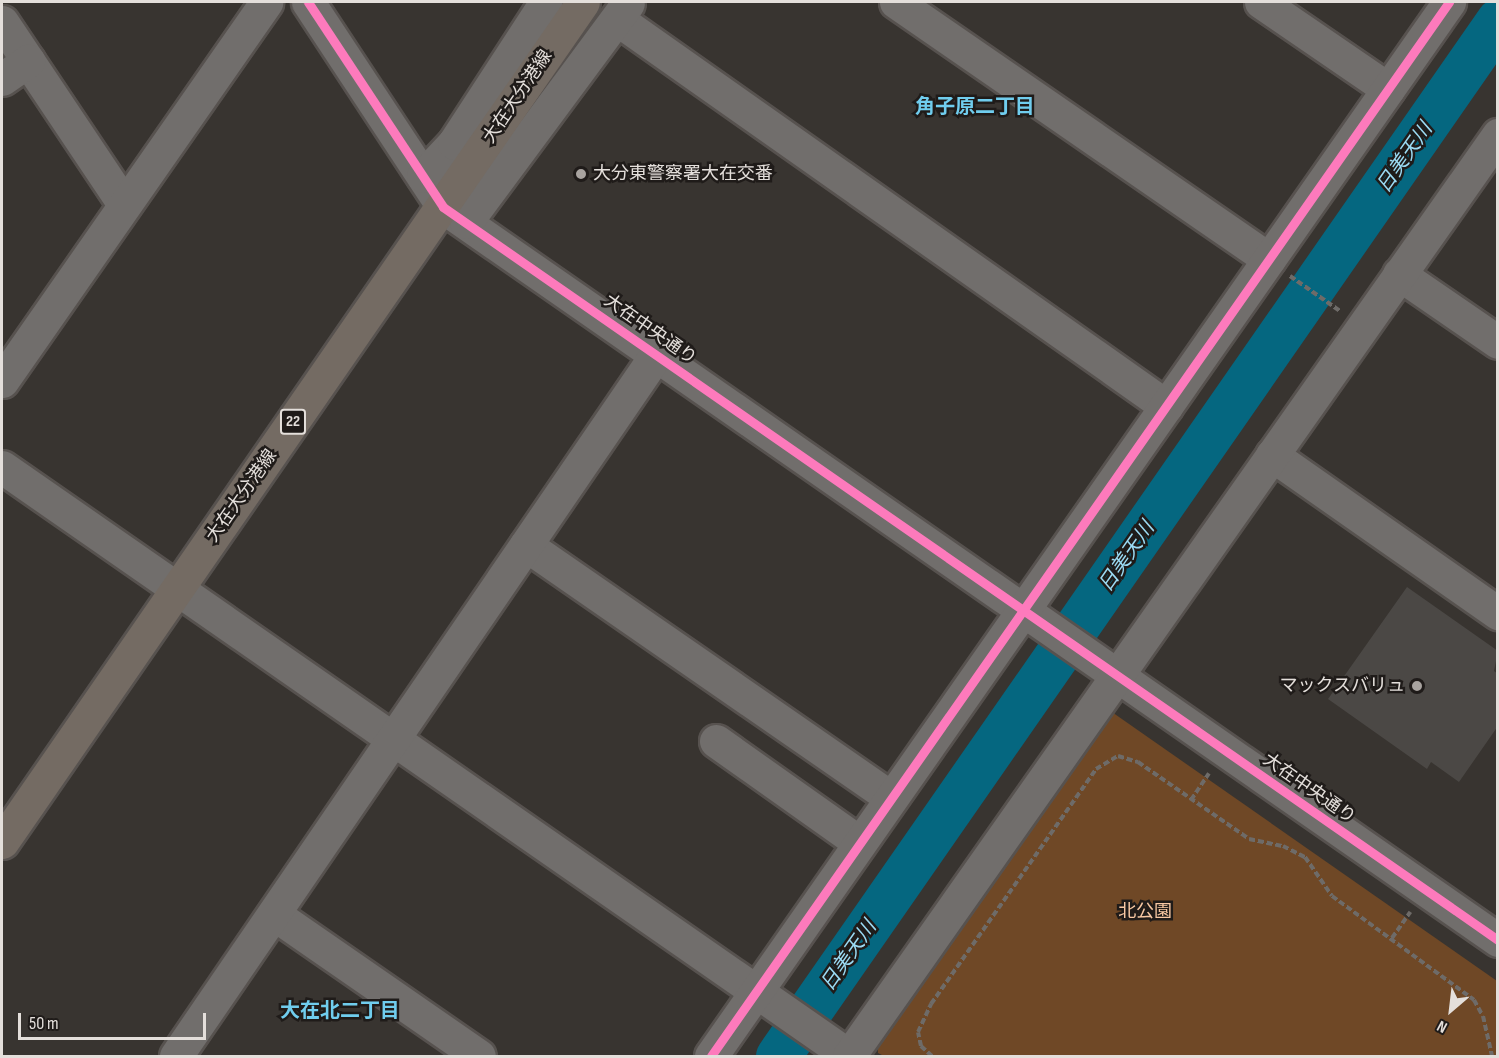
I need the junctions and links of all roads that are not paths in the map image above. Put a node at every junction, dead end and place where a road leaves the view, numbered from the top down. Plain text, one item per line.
1 (266, 2) edge
2 (308, 2) edge
3 (546, 2) edge
4 (583, 2) edge
5 (896, 2) edge
6 (1261, 2) edge
7 (1449, 2) edge
8 (623, 10) edge
9 (2, 22) edge
10 (15, 70) edge
11 (1388, 89) junction
12 (1497, 135) edge
13 (423, 176) junction
14 (124, 204) junction
15 (454, 215) junction
16 (1276, 265) junction
17 (1400, 274) junction
18 (1497, 342) edge
19 (656, 355) junction
20 (2, 381) edge
21 (1166, 406) junction
22 (1272, 455) junction
23 (2, 467) edge
24 (526, 545) junction
25 (177, 589) junction
26 (1497, 613) edge
27 (1031, 616) junction
28 (1110, 670) junction
29 (393, 739) junction
30 (716, 741) dead end
31 (891, 798) junction
32 (2, 842) edge
33 (860, 843) junction
34 (273, 914) junction
35 (1497, 940) edge
36 (764, 997) junction
37 (844, 1053) edge
38 (176, 1056) edge
39 (479, 1056) edge
40 (711, 1056) edge

1 - 14 street
2 - 13 street, 大在中央通り
3 - 13 street
4 - 15 main road, 大在大分港線 / 22
5 - 16 street
6 - 11 street
7 - 11 street
8 - 15 street
8 - 21 street
9 - 10 street
10 - 14 street
11 - 16 street
12 - 17 street
13 - 15 street, 大在中央通り
14 - 20 street
15 - 19 street, 大在中央通り
15 - 25 main road, 大在大分港線 / 22
16 - 21 street
17 - 18 street
17 - 22 street
19 - 24 street
19 - 27 street, 大在中央通り
21 - 27 street
22 - 26 street
22 - 28 street
23 - 25 street
24 - 29 street
24 - 31 street
25 - 29 street
25 - 32 main road, 大在大分港線 / 22
27 - 28 street, 大在中央通り
27 - 31 street
28 - 35 street, 大在中央通り
28 - 37 street
29 - 34 street
29 - 36 street
30 - 33 street
31 - 33 street
33 - 36 street
34 - 38 street
34 - 39 street
36 - 37 street
36 - 40 street

